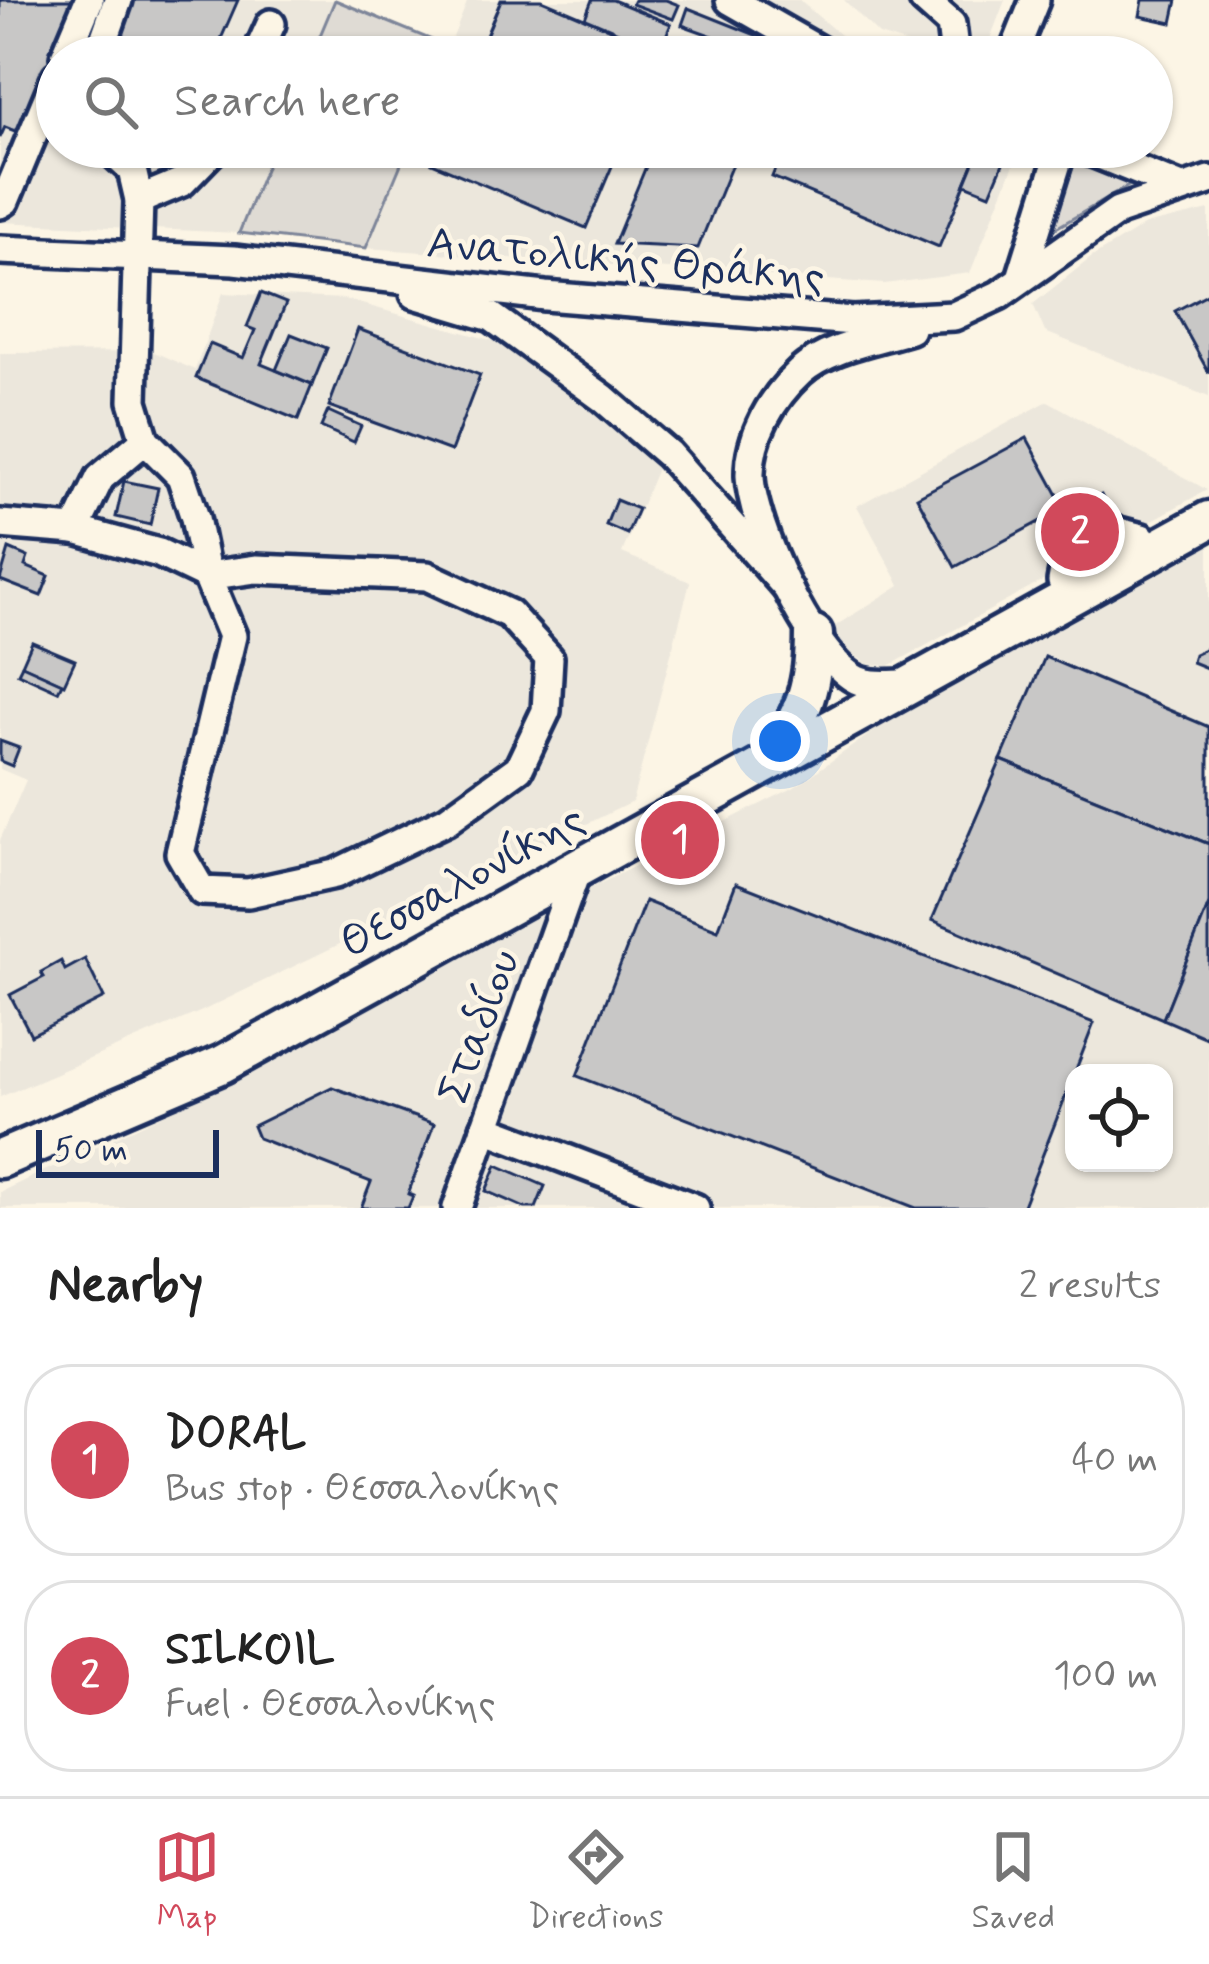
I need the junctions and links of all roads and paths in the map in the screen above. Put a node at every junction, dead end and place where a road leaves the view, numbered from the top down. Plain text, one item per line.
1 (89, 0) edge
2 (118, 0) edge
3 (730, 0) edge
4 (923, 0) edge
5 (1035, 0) edge
6 (271, 24) dead end
7 (74, 36) edge
8 (105, 36) edge
9 (266, 36) edge
10 (793, 36) edge
11 (953, 36) edge
12 (1020, 36) edge
13 (36, 126) edge
14 (130, 168) edge
15 (195, 168) edge
16 (1056, 168) edge
17 (1131, 168) edge
18 (1209, 180) edge
19 (1179, 188) junction
20 (139, 200) junction
21 (0, 204) edge
22 (0, 250) edge
23 (136, 255) junction
24 (234, 260) junction
25 (1022, 278) junction
26 (954, 316) junction
27 (145, 440) junction
28 (1209, 520) edge
29 (0, 524) edge
30 (75, 530) junction
31 (1142, 538) dead end
32 (207, 576) junction
33 (1062, 581) dead end
34 (788, 589) junction
35 (814, 634) junction
36 (905, 684) junction
37 (773, 759) junction
38 (576, 872) junction
39 (485, 1128) junction
40 (0, 1159) edge
41 (457, 1208) edge
42 (695, 1208) edge

1 - 7 street
2 - 8 street
3 - 10 street
4 - 11 street
5 - 12 street
6 - 9 street
13 - 21 street
14 - 20 street
15 - 20 street
16 - 25 street
17 - 19 street
18 - 19 street, Ανατολικής Θράκης
19 - 25 street, Ανατολικής Θράκης
20 - 23 street
22 - 23 street, Ανατολικής Θράκης
23 - 24 street, Ανατολικής Θράκης
23 - 27 street
24 - 26 street, Ανατολικής Θράκης
24 - 34 street
25 - 26 street, Ανατολικής Θράκης
26 - 34 street
27 - 30 street
27 - 32 street
28 - 36 main road, Θεσσαλονίκης
29 - 30 street
30 - 32 street
31 - 33 street
32 - 32 street
34 - 35 street
35 - 36 street
35 - 37 main road
36 - 37 main road, Θεσσαλονίκης
37 - 38 main road, Θεσσαλονίκης
38 - 39 street, Σταδίου
38 - 40 main road, Θεσσαλονίκης
39 - 41 street, Σταδίου
39 - 42 street

